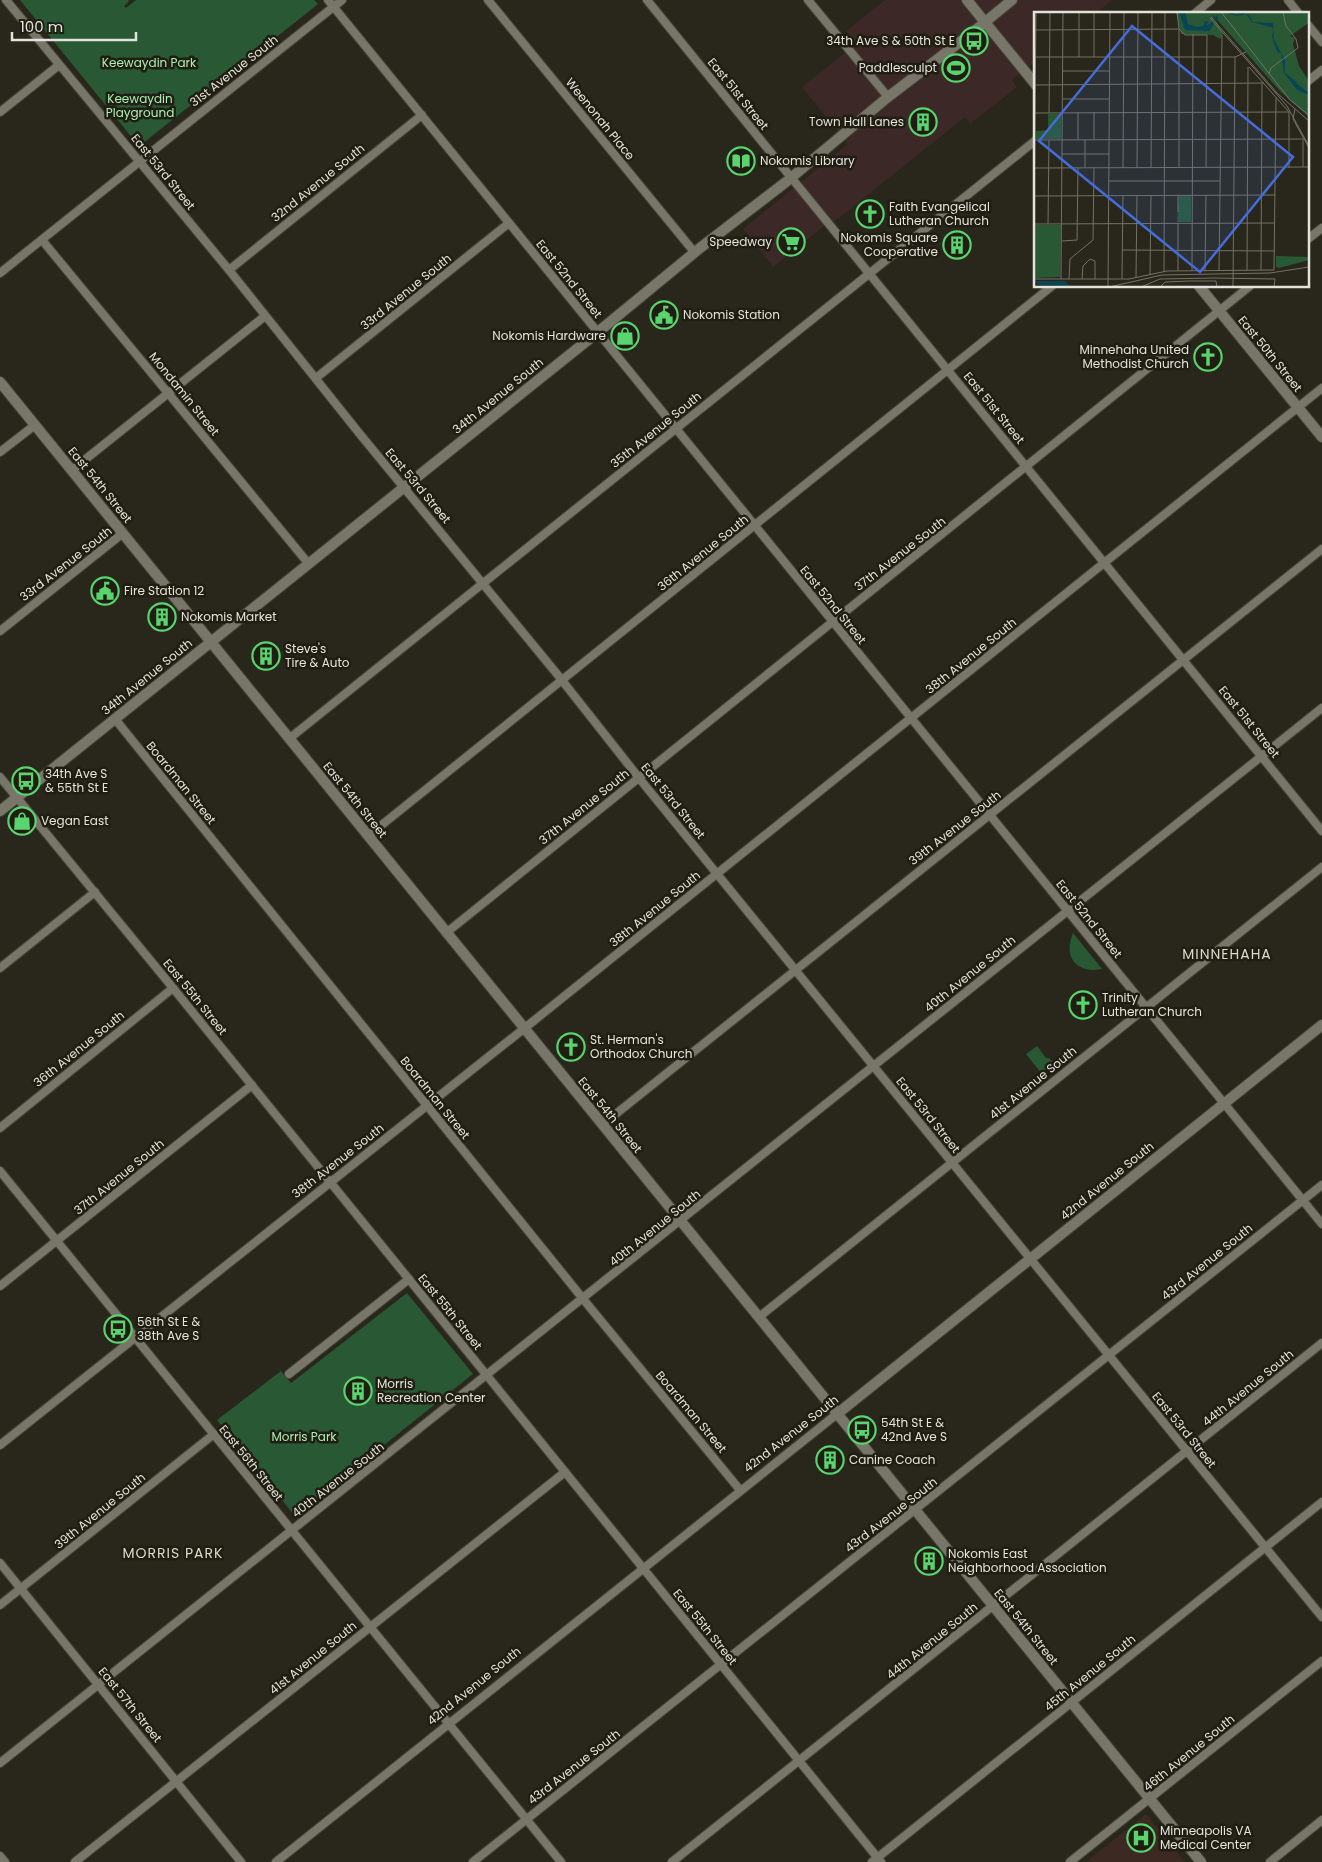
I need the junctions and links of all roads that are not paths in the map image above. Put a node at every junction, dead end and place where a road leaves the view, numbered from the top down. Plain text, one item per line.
1 (6, 0) edge
2 (328, 0) edge
3 (342, 0) edge
4 (488, 0) edge
5 (648, 0) edge
6 (808, 0) edge
7 (967, 0) edge
8 (1012, 0) edge
9 (1211, 0) edge
10 (1288, 0) edge
11 (333, 7) junction
12 (1196, 12) edge
13 (1297, 12) edge
14 (984, 22) junction
15 (1310, 27) edge
16 (1322, 42) edge
17 (59, 65) junction
18 (1322, 70) edge
19 (1310, 79) edge
20 (1034, 83) edge
21 (888, 97) junction
22 (0, 112) edge
23 (422, 115) junction
24 (1034, 142) edge
25 (139, 161) junction
26 (791, 177) junction
27 (509, 223) junction
28 (1322, 228) edge
29 (1310, 238) edge
30 (42, 240) junction
31 (695, 253) junction
32 (229, 270) junction
33 (0, 273) edge
34 (870, 274) junction
35 (1050, 288) edge
36 (1202, 288) edge
37 (1248, 288) edge
38 (1219, 311) junction
39 (265, 316) junction
40 (598, 332) junction
41 (948, 370) junction
42 (316, 378) junction
43 (0, 382) edge
44 (1322, 388) edge
45 (169, 392) junction
46 (1298, 408) junction
47 (35, 425) junction
48 (675, 428) junction
49 (1322, 437) edge
50 (0, 452) edge
51 (1027, 467) junction
52 (72, 470) junction
53 (404, 487) junction
54 (754, 526) junction
55 (123, 533) junction
56 (1322, 549) edge
57 (308, 563) junction
58 (1105, 563) junction
59 (483, 584) junction
60 (832, 622) junction
61 (0, 631) edge
62 (211, 642) junction
63 (1184, 660) junction
64 (562, 680) junction
65 (1322, 708) edge
66 (115, 719) junction
67 (911, 719) junction
68 (290, 738) junction
69 (1262, 756) junction
70 (0, 778) edge
71 (638, 778) junction
72 (17, 797) junction
73 (0, 811) edge
74 (989, 815) junction
75 (1322, 831) edge
76 (368, 836) junction
77 (1322, 867) edge
78 (717, 874) junction
79 (95, 892) junction
80 (1067, 911) junction
81 (446, 933) junction
82 (0, 968) edge
83 (796, 970) junction
84 (173, 988) junction
85 (1146, 1007) junction
86 (1322, 1025) edge
87 (524, 1028) junction
88 (874, 1066) junction
89 (252, 1085) junction
90 (1224, 1104) junction
91 (427, 1106) junction
92 (602, 1125) junction
93 (0, 1128) edge
94 (952, 1163) junction
95 (0, 1171) edge
96 (330, 1182) junction
97 (1322, 1184) edge
98 (1302, 1200) junction
99 (680, 1221) junction
100 (1322, 1224) edge
101 (57, 1241) junction
102 (1031, 1259) junction
103 (409, 1280) junction
104 (0, 1286) edge
105 (583, 1299) junction
106 (759, 1317) junction
107 (136, 1338) junction
108 (1322, 1343) edge
109 (1109, 1355) junction
110 (290, 1374) dead end
111 (487, 1376) junction
112 (837, 1414) junction
113 (214, 1434) junction
114 (0, 1445) edge
115 (1187, 1451) junction
116 (565, 1472) junction
117 (740, 1490) junction
118 (1322, 1502) edge
119 (916, 1510) junction
120 (292, 1530) junction
121 (1266, 1547) junction
122 (0, 1563) edge
123 (643, 1569) junction
124 (21, 1589) junction
125 (0, 1605) edge
126 (993, 1606) junction
127 (1322, 1617) edge
128 (371, 1627) junction
129 (1322, 1661) edge
130 (721, 1665) junction
131 (99, 1685) junction
132 (1072, 1702) junction
133 (448, 1723) junction
134 (799, 1761) junction
135 (0, 1763) edge
136 (177, 1781) junction
137 (1150, 1798) junction
138 (526, 1820) junction
139 (1322, 1820) edge
140 (0, 1856) edge
141 (877, 1860) edge
142 (5, 1862) edge
143 (75, 1862) edge
144 (241, 1862) edge
145 (276, 1862) edge
146 (473, 1862) edge
147 (561, 1862) edge
148 (672, 1862) edge
149 (1070, 1862) edge
150 (1201, 1862) edge
151 (1270, 1862) edge

1 - 17 street, East 53rd Street
2 - 11 street, East 52nd Street
3 - 11 street, 31st Avenue South
4 - 31 street, Weenonah Place
5 - 26 street, East 51st Street
6 - 21 street
7 - 14 street
8 - 14 street, 34th Avenue South
9 - 12 street
10 - 13 street
11 - 23 street, East 52nd Street
11 - 25 street, 31st Avenue South
14 - 20 street
14 - 21 street, 34th Avenue South
15 - 16 street
17 - 22 street
17 - 25 street, East 53rd Street
18 - 19 street
21 - 26 street, 34th Avenue South
23 - 27 street, East 52nd Street
23 - 32 street, 32nd Avenue South
24 - 34 street, 35th Avenue South
25 - 30 street, 31st Avenue South
25 - 32 street, East 53rd Street
26 - 31 street, 34th Avenue South
26 - 34 street, East 51st Street
27 - 40 street, East 52nd Street
27 - 42 street, 33rd Avenue South
28 - 29 street
30 - 33 street, 31st Avenue South
30 - 45 street, Mondamin Street
31 - 40 street, 34th Avenue South
32 - 39 street, East 53rd Street
34 - 41 street, East 51st Street
34 - 48 street, 35th Avenue South
35 - 41 street, 36th Avenue South
36 - 38 street, East 50th Street
37 - 38 street, 37th Avenue South
38 - 46 street, East 50th Street
38 - 51 street, 37th Avenue South
39 - 42 street, East 53rd Street
39 - 45 street
40 - 48 street, East 52nd Street
40 - 53 street, 34th Avenue South
41 - 51 street, East 51st Street
41 - 54 street, 36th Avenue South
42 - 53 street, East 53rd Street
43 - 47 street, East 54th Street
44 - 46 street, 38th Avenue South
45 - 52 street
45 - 57 street, Mondamin Street
46 - 49 street, East 50th Street
46 - 58 street, 38th Avenue South
47 - 50 street
47 - 52 street, East 54th Street
48 - 54 street, East 52nd Street
48 - 59 street, 35th Avenue South
51 - 58 street, East 51st Street
51 - 60 street, 37th Avenue South
52 - 55 street, East 54th Street
53 - 57 street, 34th Avenue South
53 - 59 street, East 53rd Street
54 - 60 street, East 52nd Street
54 - 64 street, 36th Avenue South
55 - 61 street, 33rd Avenue South
55 - 62 street, East 54th Street
56 - 63 street, 39th Avenue South
57 - 62 street, 34th Avenue South
58 - 63 street, East 51st Street
58 - 67 street, 38th Avenue South
59 - 64 street, East 53rd Street
59 - 68 street, 35th Avenue South
60 - 67 street, East 52nd Street
60 - 71 street, 37th Avenue South
62 - 66 street, 34th Avenue South
62 - 68 street, East 54th Street
63 - 69 street, East 51st Street
63 - 74 street, 39th Avenue South
64 - 71 street, East 53rd Street
64 - 76 street, 36th Avenue South
65 - 69 street, 40th Avenue South
66 - 72 street, 34th Avenue South
66 - 91 street, Boardman Street
67 - 74 street, East 52nd Street
67 - 78 street, 38th Avenue South
68 - 76 street, East 54th Street
69 - 75 street, East 51st Street
69 - 80 street, 40th Avenue South
70 - 72 street, East 55th Street
71 - 78 street, East 53rd Street
71 - 81 street, 37th Avenue South
72 - 73 street, 34th Avenue South
72 - 79 street, East 55th Street
74 - 80 street, East 52nd Street
74 - 83 street, 39th Avenue South
76 - 81 street, East 54th Street
77 - 85 street, 41st Avenue South
78 - 83 street, East 53rd Street
78 - 87 street, 38th Avenue South
79 - 82 street
79 - 84 street, East 55th Street
80 - 85 street, East 52nd Street
80 - 88 street, 40th Avenue South
81 - 87 street, East 54th Street
83 - 88 street, East 53rd Street
83 - 92 street, 39th Avenue South
84 - 89 street, East 55th Street
84 - 93 street, 36th Avenue South
85 - 90 street, East 52nd Street
85 - 94 street, 41st Avenue South
86 - 90 street, 42nd Avenue South
87 - 91 street, 38th Avenue South
87 - 92 street, East 54th Street
88 - 94 street, East 53rd Street
88 - 99 street, 40th Avenue South
89 - 96 street, East 55th Street
89 - 101 street, 37th Avenue South
90 - 98 street, East 52nd Street
90 - 102 street, 42nd Avenue South
91 - 96 street, 38th Avenue South
91 - 105 street, Boardman Street
92 - 99 street, East 54th Street
94 - 102 street, East 53rd Street
94 - 106 street, 41st Avenue South
95 - 101 street, East 56th Street
96 - 103 street, East 55th Street
96 - 107 street, 38th Avenue South
97 - 98 street, 43rd Avenue South
98 - 100 street, East 52nd Street
98 - 109 street, 43rd Avenue South
99 - 105 street, 40th Avenue South
99 - 106 street, East 54th Street
101 - 104 street, 37th Avenue South
101 - 107 street, East 56th Street
102 - 109 street, East 53rd Street
102 - 112 street, 42nd Avenue South
103 - 110 street
103 - 111 street, East 55th Street
105 - 111 street, 40th Avenue South
105 - 117 street, Boardman Street
106 - 112 street, East 54th Street
107 - 113 street, East 56th Street
107 - 114 street, 38th Avenue South
108 - 115 street, 44th Avenue South
109 - 115 street, East 53rd Street
109 - 119 street, 43rd Avenue South
111 - 116 street, East 55th Street
111 - 120 street, 40th Avenue South
112 - 117 street, 42nd Avenue South
112 - 119 street, East 54th Street
113 - 120 street, East 56th Street
113 - 124 street, 39th Avenue South
115 - 121 street, East 53rd Street
115 - 126 street, 44th Avenue South
116 - 123 street, East 55th Street
116 - 128 street, 41st Avenue South
117 - 123 street, 42nd Avenue South
118 - 121 street, 45th Avenue South
119 - 126 street, East 54th Street
119 - 130 street, 43rd Avenue South
120 - 128 street, East 56th Street
120 - 131 street, 40th Avenue South
121 - 127 street, East 53rd Street
121 - 132 street, 45th Avenue South
122 - 124 street, East 57th Street
123 - 130 street, East 55th Street
123 - 133 street, 42nd Avenue South
124 - 125 street, 39th Avenue South
124 - 131 street, East 57th Street
126 - 132 street, East 54th Street
126 - 134 street, 44th Avenue South
128 - 133 street, East 56th Street
128 - 136 street, 41st Avenue South
129 - 137 street, 46th Avenue South
130 - 134 street, East 55th Street
130 - 138 street, 43rd Avenue South
131 - 135 street, 40th Avenue South
131 - 136 street, East 57th Street
132 - 137 street, East 54th Street
132 - 141 street, 45th Avenue South
133 - 138 street, East 56th Street
133 - 145 street, 42nd Avenue South
134 - 141 street, East 55th Street
134 - 148 street, 44th Avenue South
136 - 143 street, 41st Avenue South
136 - 144 street, East 57th Street
137 - 149 street, 46th Avenue South
137 - 150 street, East 54th Street
138 - 146 street, 43rd Avenue South
138 - 147 street, East 56th Street
139 - 151 street
140 - 142 street

